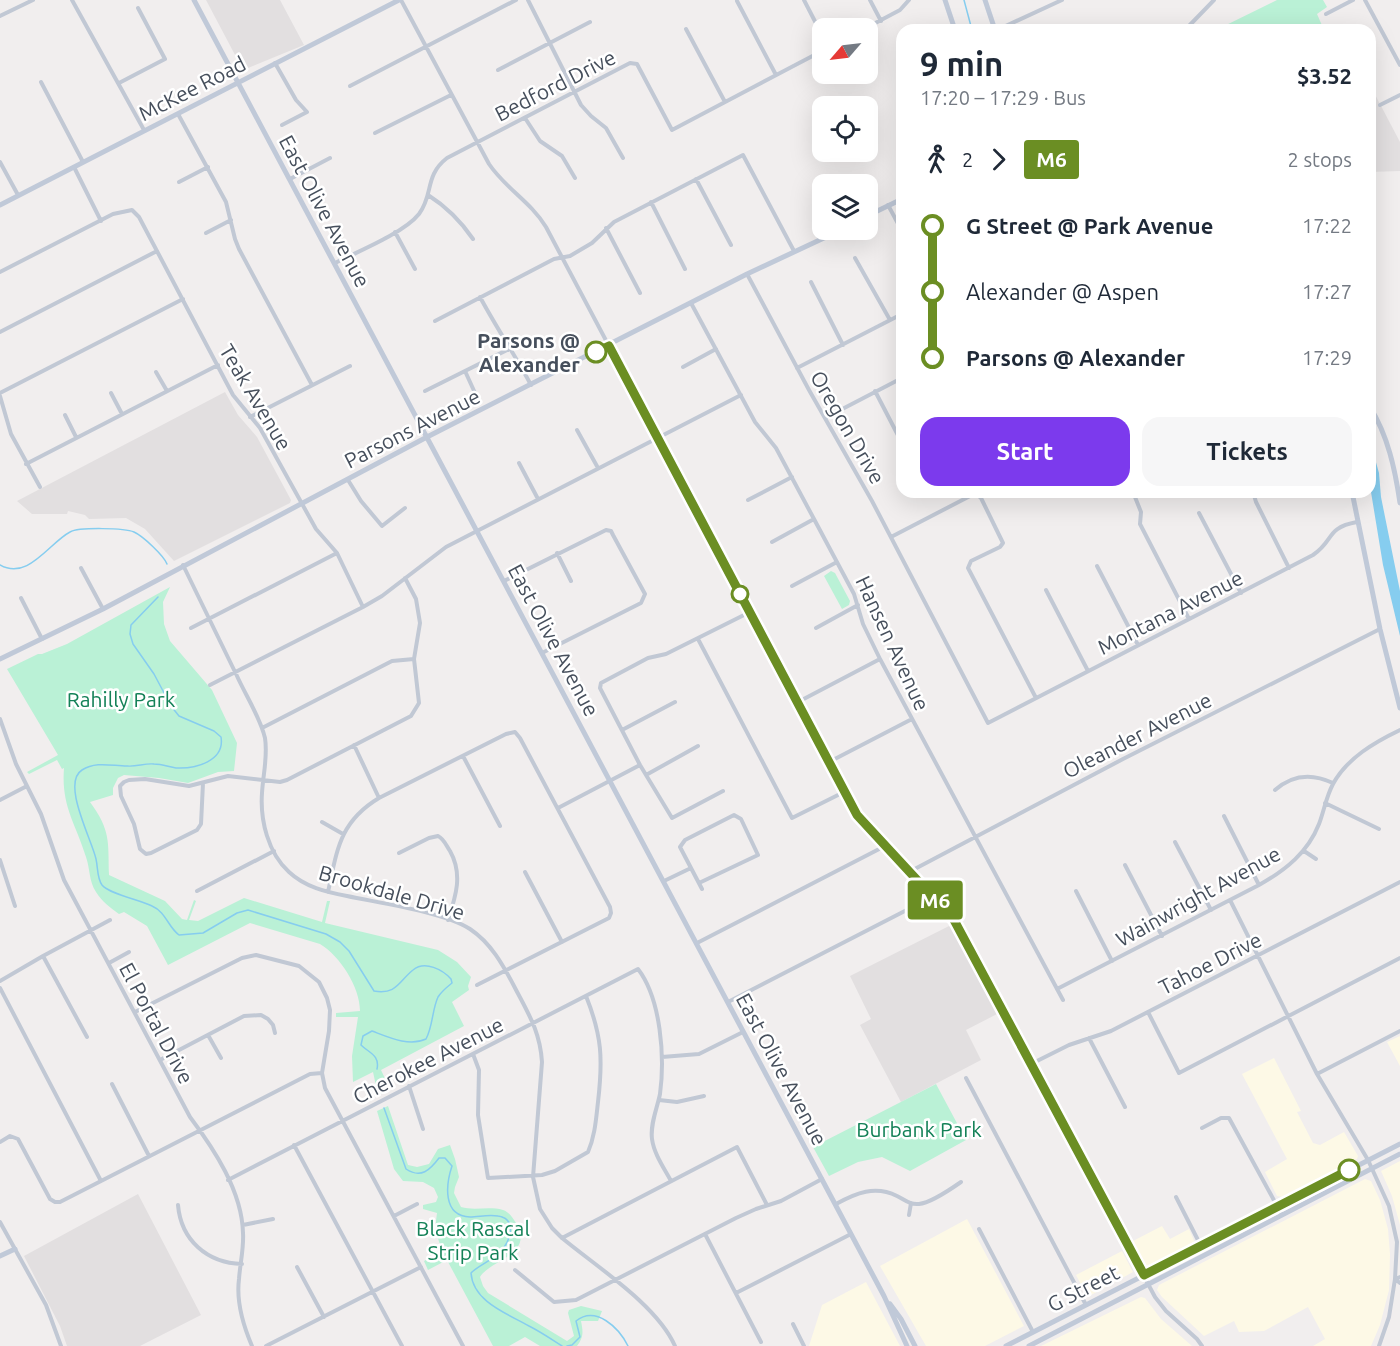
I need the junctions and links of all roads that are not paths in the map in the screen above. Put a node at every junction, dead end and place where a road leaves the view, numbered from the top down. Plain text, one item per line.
1 (33, 0) edge
2 (72, 0) edge
3 (194, 0) edge
4 (400, 0) edge
5 (516, 0) edge
6 (528, 0) edge
7 (804, 0) edge
8 (870, 0) edge
9 (909, 0) edge
10 (945, 0) edge
11 (985, 0) edge
12 (1062, 0) edge
13 (1214, 0) edge
14 (1353, 0) edge
15 (1365, 0) edge
16 (737, 1) edge
17 (138, 8) dead end
18 (1326, 14) dead end
19 (0, 16) edge
20 (813, 18) edge
21 (881, 21) junction
22 (590, 22) dead end
23 (878, 22) edge
24 (953, 24) edge
25 (994, 24) edge
26 (1009, 24) edge
27 (1191, 24) edge
28 (686, 29) dead end
29 (550, 42) junction
30 (425, 47) junction
31 (812, 56) edge
32 (275, 63) junction
33 (1400, 65) edge
34 (498, 70) dead end
35 (776, 75) junction
36 (41, 82) dead end
37 (119, 84) junction
38 (238, 84) junction
39 (350, 86) dead end
40 (575, 92) junction
41 (451, 95) junction
42 (1400, 95) edge
43 (724, 102) junction
44 (1380, 105) dead end
45 (178, 114) junction
46 (525, 118) junction
47 (282, 125) dead end
48 (144, 131) junction
49 (375, 133) dead end
50 (476, 142) junction
51 (330, 158) dead end
52 (623, 158) dead end
53 (0, 162) edge
54 (84, 162) junction
55 (74, 167) junction
56 (208, 167) junction
57 (575, 178) dead end
58 (290, 179) junction
59 (696, 179) junction
60 (179, 182) dead end
61 (18, 195) junction
62 (428, 195) junction
63 (896, 201) edge
64 (651, 202) junction
65 (0, 204) edge
66 (888, 205) junction
67 (878, 210) edge
68 (231, 220) junction
69 (896, 220) edge
70 (101, 221) junction
71 (606, 228) junction
72 (395, 232) junction
73 (206, 233) dead end
74 (473, 239) dead end
75 (819, 240) edge
76 (731, 245) dead end
77 (794, 251) junction
78 (157, 252) junction
79 (562, 258) junction
80 (855, 258) dead end
81 (335, 263) junction
82 (415, 268) dead end
83 (685, 269) dead end
84 (0, 272) edge
85 (747, 274) junction
86 (811, 282) dead end
87 (640, 292) dead end
88 (480, 297) junction
89 (183, 299) junction
90 (691, 303) junction
91 (896, 317) edge
92 (890, 320) junction
93 (435, 321) dead end
94 (0, 332) edge
95 (843, 345) junction
96 (609, 346) junction
97 (510, 348) junction
98 (716, 349) junction
99 (218, 365) junction
100 (350, 366) dead end
101 (683, 367) dead end
102 (797, 368) junction
103 (465, 371) junction
104 (156, 372) dead end
105 (896, 381) edge
106 (312, 385) junction
107 (531, 386) junction
108 (167, 391) junction
109 (425, 392) dead end
110 (875, 392) junction
111 (111, 393) dead end
112 (475, 393) dead end
113 (0, 395) edge
114 (741, 395) junction
115 (122, 414) junction
116 (65, 415) dead end
117 (250, 417) junction
118 (825, 417) junction
119 (1376, 418) edge
120 (577, 430) dead end
121 (896, 431) edge
122 (76, 437) junction
123 (428, 437) junction
124 (658, 438) junction
125 (519, 463) dead end
126 (26, 464) junction
127 (598, 468) junction
128 (792, 477) junction
129 (348, 480) junction
130 (40, 487) dead end
131 (966, 498) edge
132 (981, 498) edge
133 (1135, 498) edge
134 (1255, 498) edge
135 (1353, 498) edge
136 (538, 499) junction
137 (748, 500) dead end
138 (1400, 503) edge
139 (301, 504) junction
140 (405, 508) dead end
141 (1199, 513) dead end
142 (814, 519) junction
143 (1357, 522) junction
144 (477, 531) junction
145 (891, 537) junction
146 (772, 542) dead end
147 (337, 553) junction
148 (557, 553) junction
149 (837, 562) junction
150 (183, 566) junction
151 (1097, 566) dead end
152 (81, 568) dead end
153 (1289, 568) junction
154 (405, 578) junction
155 (504, 580) junction
156 (572, 581) dead end
157 (792, 585) dead end
158 (1046, 590) dead end
159 (1241, 592) junction
160 (21, 598) dead end
161 (858, 605) junction
162 (363, 607) junction
163 (103, 609) junction
164 (750, 612) junction
165 (209, 618) junction
166 (1189, 619) junction
167 (190, 628) dead end
168 (816, 628) dead end
169 (1380, 629) junction
170 (42, 639) junction
171 (698, 639) junction
172 (1138, 645) junction
173 (542, 653) junction
174 (0, 659) edge
175 (414, 659) junction
176 (880, 659) junction
177 (1088, 671) junction
178 (235, 673) junction
179 (210, 685) dead end
180 (1036, 698) junction
181 (675, 702) dead end
182 (798, 702) junction
183 (1400, 708) edge
184 (0, 719) edge
185 (912, 719) junction
186 (988, 723) joint
187 (262, 728) junction
188 (622, 730) junction
189 (1400, 730) edge
190 (354, 745) junction
191 (698, 746) dead end
192 (464, 756) junction
193 (829, 762) junction
194 (640, 765) junction
195 (646, 775) junction
196 (264, 780) junction
197 (610, 781) junction
198 (203, 783) junction
199 (1333, 783) junction
200 (27, 786) junction
201 (723, 790) dead end
202 (1275, 790) dead end
203 (844, 792) junction
204 (379, 798) junction
205 (0, 800) edge
206 (1325, 803) junction
207 (558, 808) junction
208 (1224, 816) dead end
209 (322, 822) dead end
210 (500, 826) dead end
211 (1379, 829) dead end
212 (343, 834) junction
213 (976, 837) junction
214 (1175, 842) dead end
215 (885, 846) junction
216 (274, 851) junction
217 (1304, 851) junction
218 (399, 853) dead end
219 (1316, 859) dead end
220 (0, 860) edge
221 (1125, 865) dead end
222 (691, 868) junction
223 (525, 872) dead end
224 (909, 872) junction
225 (664, 881) junction
226 (1400, 882) edge
227 (699, 883) junction
228 (1259, 885) junction
229 (702, 890) dead end
230 (197, 891) dead end
231 (1076, 891) dead end
232 (328, 892) junction
233 (932, 897) junction
234 (1230, 900) junction
235 (15, 906) dead end
236 (1211, 910) junction
237 (110, 920) dead end
238 (448, 920) junction
239 (91, 930) junction
240 (1162, 936) junction
241 (562, 942) junction
242 (697, 943) junction
243 (129, 952) dead end
244 (43, 956) junction
245 (1257, 956) junction
246 (1400, 958) edge
247 (1112, 961) junction
248 (109, 963) junction
249 (506, 970) junction
250 (0, 981) edge
251 (477, 985) dead end
252 (0, 988) edge
253 (1057, 989) junction
254 (586, 996) junction
255 (1063, 1000) dead end
256 (728, 1002) junction
257 (135, 1012) junction
258 (1148, 1012) junction
259 (1288, 1016) junction
260 (533, 1023) junction
261 (1400, 1031) edge
262 (744, 1032) junction
263 (275, 1033) dead end
264 (208, 1035) junction
265 (87, 1037) dead end
266 (1089, 1038) junction
267 (473, 1053) junction
268 (662, 1057) junction
269 (221, 1058) dead end
270 (160, 1060) junction
271 (1031, 1064) junction
272 (322, 1073) junction
273 (1317, 1074) junction
274 (966, 1078) dead end
275 (112, 1084) dead end
276 (409, 1086) junction
277 (704, 1096) dead end
278 (659, 1100) junction
279 (1125, 1107) dead end
280 (343, 1120) junction
281 (1202, 1128) dead end
282 (423, 1129) dead end
283 (200, 1130) junction
284 (0, 1142) edge
285 (1400, 1144) edge
286 (294, 1145) junction
287 (1400, 1154) edge
288 (149, 1156) junction
289 (1368, 1160) junction
290 (1372, 1168) junction
291 (533, 1177) junction
292 (822, 1179) junction
293 (228, 1180) junction
294 (100, 1181) junction
295 (671, 1181) junction
296 (961, 1182) dead end
297 (1176, 1197) dead end
298 (911, 1203) junction
299 (417, 1204) dead end
300 (836, 1204) junction
301 (178, 1205) dead end
302 (767, 1205) junction
303 (1277, 1207) junction
304 (909, 1215) dead end
305 (1282, 1215) junction
306 (394, 1216) junction
307 (273, 1219) dead end
308 (0, 1222) edge
309 (243, 1225) junction
310 (979, 1229) dead end
311 (705, 1234) junction
312 (851, 1234) junction
313 (562, 1238) junction
314 (1201, 1246) junction
315 (15, 1248) junction
316 (0, 1256) edge
317 (242, 1264) junction
318 (297, 1267) dead end
319 (421, 1267) junction
320 (515, 1270) dead end
321 (1144, 1275) junction
322 (1398, 1278) edge
323 (615, 1281) junction
324 (1400, 1283) edge
325 (1149, 1284) junction
326 (373, 1292) junction
327 (736, 1293) junction
328 (884, 1296) junction
329 (1086, 1305) junction
330 (324, 1317) junction
331 (793, 1324) dead end
332 (1033, 1332) junction
333 (761, 1342) dead end
334 (61, 1346) edge
335 (252, 1346) edge
336 (266, 1346) edge
337 (402, 1346) edge
338 (463, 1346) edge
339 (675, 1346) edge
340 (804, 1346) edge
341 (907, 1346) edge
342 (915, 1346) edge
343 (1006, 1346) edge
344 (1029, 1346) edge
345 (1202, 1346) edge
346 (1379, 1346) edge

1 - 19 street
2 - 37 street
3 - 38 main road, East Olive Avenue
4 - 30 street
4 - 32 main road, McKee Road
5 - 30 street
6 - 29 street
7 - 20 street
8 - 21 street
9 - 21 street
10 - 24 main road
11 - 25 main road
12 - 26 street
13 - 27 street
14 - 18 street
15 - 33 street
16 - 35 street
17 - 37 street
21 - 23 street
22 - 29 street
28 - 43 street
29 - 34 street
29 - 40 street
30 - 39 street
30 - 41 street
31 - 35 street, Bedford Drive
32 - 38 main road, McKee Road
32 - 47 street
35 - 43 street, Bedford Drive
36 - 54 street
37 - 48 street
38 - 45 main road, McKee Road
38 - 58 main road, East Olive Avenue
40 - 43 street, Bedford Drive
40 - 46 street, Bedford Drive
40 - 52 street
41 - 49 street
41 - 50 street
42 - 44 street
45 - 48 main road, McKee Road
45 - 56 street
46 - 50 street, Bedford Drive
46 - 57 street
48 - 54 main road, McKee Road
50 - 62 street, Bedford Drive
50 - 79 street
51 - 58 street
53 - 61 street
54 - 55 main road, McKee Road
55 - 61 main road, McKee Road
55 - 70 street
56 - 60 street
56 - 68 street
58 - 81 main road, East Olive Avenue
59 - 64 street
59 - 76 street
59 - 77 street
61 - 65 main road, McKee Road
62 - 72 street, Bedford Drive
62 - 74 street
63 - 66 main road
64 - 71 street
64 - 83 street
66 - 67 main road
66 - 69 street
68 - 73 street
68 - 106 street
70 - 78 street, Teak Avenue
70 - 84 street
71 - 79 street
71 - 87 street
72 - 81 street, Bedford Drive
72 - 82 street
75 - 77 main road, Parsons Avenue
77 - 85 main road, Parsons Avenue
78 - 89 street, Teak Avenue
78 - 94 street
79 - 88 street
79 - 96 street
80 - 92 street
81 - 123 main road, East Olive Avenue
85 - 90 main road, Parsons Avenue
85 - 102 street, Oregon Drive
86 - 95 street
88 - 93 street
88 - 97 street
89 - 99 street, Teak Avenue
89 - 113 street
90 - 96 main road, Parsons Avenue
90 - 98 street, Hansen Avenue
91 - 92 street
92 - 95 street
95 - 102 street
96 - 107 main road, Parsons Avenue
96 - 124 street
97 - 103 street
97 - 107 street
98 - 101 street
98 - 114 street, Hansen Avenue
99 - 108 street
99 - 117 street, Teak Avenue
100 - 106 street
102 - 118 street, Oregon Drive
103 - 109 street
103 - 112 street
104 - 108 street
105 - 110 street
106 - 117 street
107 - 123 main road, Parsons Avenue
108 - 115 street
110 - 118 street
110 - 121 street
111 - 115 street
113 - 126 street
114 - 124 street
114 - 128 street, Hansen Avenue
115 - 122 street
116 - 122 street
117 - 139 street, Teak Avenue
118 - 145 street, Oregon Drive
119 - 138 main road
120 - 127 street
122 - 126 street
123 - 129 main road, Parsons Avenue
123 - 144 main road, East Olive Avenue
124 - 127 street
124 - 164 street
125 - 136 street
126 - 130 street
127 - 136 street
128 - 137 street
128 - 142 street, Hansen Avenue
129 - 139 main road, Parsons Avenue
129 - 140 street
131 - 145 street
132 - 180 street
133 - 166 street
134 - 153 street
135 - 143 main road
136 - 144 street
139 - 147 street, Teak Avenue
139 - 150 main road, Parsons Avenue
141 - 159 street
142 - 146 street
142 - 149 street, Hansen Avenue
143 - 153 street, Montana Avenue
143 - 169 main road
144 - 154 street
144 - 155 main road, East Olive Avenue
145 - 186 street, Oregon Drive
147 - 162 street, Teak Avenue
147 - 165 street
148 - 155 street
148 - 156 street
148 - 173 street
149 - 157 street
149 - 161 street, Hansen Avenue
150 - 163 main road, Parsons Avenue
150 - 165 street, Brookdale Drive
151 - 172 street
152 - 163 street
153 - 159 street, Montana Avenue
154 - 162 street
154 - 175 street
155 - 173 main road, East Olive Avenue
158 - 177 street
159 - 166 street, Montana Avenue
160 - 170 street
161 - 168 street
161 - 176 street, Hansen Avenue
162 - 178 street
163 - 170 main road, Parsons Avenue
164 - 171 street
164 - 182 street
165 - 167 street
165 - 178 street, Brookdale Drive
166 - 172 street, Montana Avenue
169 - 183 main road
169 - 213 street, Oleander Avenue
170 - 174 main road, Parsons Avenue
171 - 188 street
171 - 203 street
172 - 177 street, Montana Avenue
173 - 197 main road, East Olive Avenue
175 - 187 street
175 - 190 street
176 - 182 street
176 - 185 street, Hansen Avenue
177 - 180 street, Montana Avenue
178 - 179 street
178 - 187 street, Brookdale Drive
180 - 186 street, Montana Avenue
181 - 188 street
182 - 193 street
184 - 200 street, El Portal Drive
185 - 193 street
185 - 213 street, Hansen Avenue
187 - 196 street, Brookdale Drive
188 - 194 street
189 - 199 street, Wainwright Avenue
190 - 196 street
190 - 204 street
191 - 195 street
192 - 204 street
192 - 207 street
192 - 210 street
193 - 203 street
194 - 195 street
194 - 197 street
195 - 201 street
196 - 198 street
196 - 216 street, Brookdale Drive
197 - 207 street
197 - 225 main road, East Olive Avenue
198 - 198 street
199 - 202 street
199 - 206 street, Wainwright Avenue
200 - 205 street
200 - 239 street, El Portal Drive
203 - 215 street
204 - 212 street
206 - 211 street
206 - 217 street, Wainwright Avenue
207 - 241 street
208 - 228 street
209 - 212 street
212 - 232 street
213 - 224 street, Oleander Avenue
213 - 253 street, Hansen Avenue
214 - 236 street
215 - 224 street
215 - 242 street
216 - 230 street
216 - 232 street, Brookdale Drive
217 - 219 street
217 - 228 street, Wainwright Avenue
218 - 238 street
220 - 235 street
221 - 240 street
222 - 225 street
222 - 227 street
222 - 227 street
223 - 241 street
224 - 233 street
225 - 242 main road, East Olive Avenue
226 - 245 street, Tahoe Drive
227 - 229 street
228 - 234 street, Wainwright Avenue
231 - 247 street
232 - 238 street, Brookdale Drive
233 - 256 street
233 - 271 street
234 - 236 street, Wainwright Avenue
234 - 245 street
236 - 240 street, Wainwright Avenue
237 - 239 street
238 - 249 street, Brookdale Drive
239 - 244 street
239 - 248 street, El Portal Drive
240 - 247 street, Wainwright Avenue
241 - 249 street
242 - 256 main road, East Olive Avenue
243 - 248 street
244 - 250 street
244 - 265 street
245 - 258 street, Tahoe Drive
245 - 259 street
246 - 259 street
247 - 253 street, Wainwright Avenue
248 - 257 street, El Portal Drive
249 - 251 street
249 - 260 street, Brookdale Drive
252 - 294 street
253 - 255 street, Hansen Avenue
254 - 260 street, Cherokee Avenue
254 - 268 street, Cherokee Avenue
254 - 291 street
256 - 262 main road, East Olive Avenue
257 - 270 street, El Portal Drive
257 - 272 street
258 - 259 street
258 - 266 street, Tahoe Drive
259 - 273 street
260 - 267 street, Cherokee Avenue
260 - 291 street, Brookdale Drive
261 - 273 street
262 - 268 street
262 - 292 main road, East Olive Avenue
263 - 264 street
264 - 269 street
264 - 270 street
266 - 271 street, Tahoe Drive
266 - 279 street
267 - 276 street, Cherokee Avenue
267 - 291 street
268 - 278 street
270 - 283 street, El Portal Drive
271 - 321 street
272 - 280 street
272 - 283 street
273 - 289 street
274 - 329 street
275 - 288 street
276 - 280 street, Cherokee Avenue
276 - 282 street
277 - 278 street
278 - 295 street
280 - 286 street, Cherokee Avenue
280 - 306 street
281 - 303 street
283 - 288 street
283 - 293 street, El Portal Drive
284 - 294 street
285 - 289 main road, G Street
286 - 293 street, Cherokee Avenue
286 - 326 street
287 - 290 main road, G Street
288 - 294 street
289 - 290 street
289 - 303 main road, G Street
290 - 305 main road, G Street
290 - 322 street
291 - 313 street, Brookdale Drive
292 - 300 main road, East Olive Avenue
292 - 302 street
293 - 309 street, El Portal Drive
295 - 302 street
295 - 313 street
296 - 298 street
297 - 314 street
298 - 300 street
298 - 304 street
299 - 306 street
300 - 312 main road, East Olive Avenue
301 - 317 street
302 - 311 street
303 - 305 street
303 - 314 main road, G Street
305 - 325 main road, G Street
306 - 319 street
307 - 309 street
308 - 315 street
309 - 317 street, El Portal Drive
310 - 332 street
311 - 323 street
311 - 327 street
312 - 327 street
312 - 328 main road, East Olive Avenue
313 - 323 street, Brookdale Drive
314 - 321 main road, G Street
315 - 316 main road
315 - 334 street
317 - 335 street, El Portal Drive
318 - 330 street
319 - 326 street
319 - 338 street
320 - 323 street
321 - 325 street
321 - 329 main road, G Street
322 - 324 street
322 - 346 street
323 - 339 street, Brookdale Drive
325 - 344 main road, G Street
325 - 345 street
326 - 330 street
326 - 337 street
327 - 333 street
328 - 341 main road, East Olive Avenue
328 - 342 main road, East Olive Avenue
329 - 332 main road, G Street
330 - 336 street
331 - 340 street
332 - 343 main road, G Street

